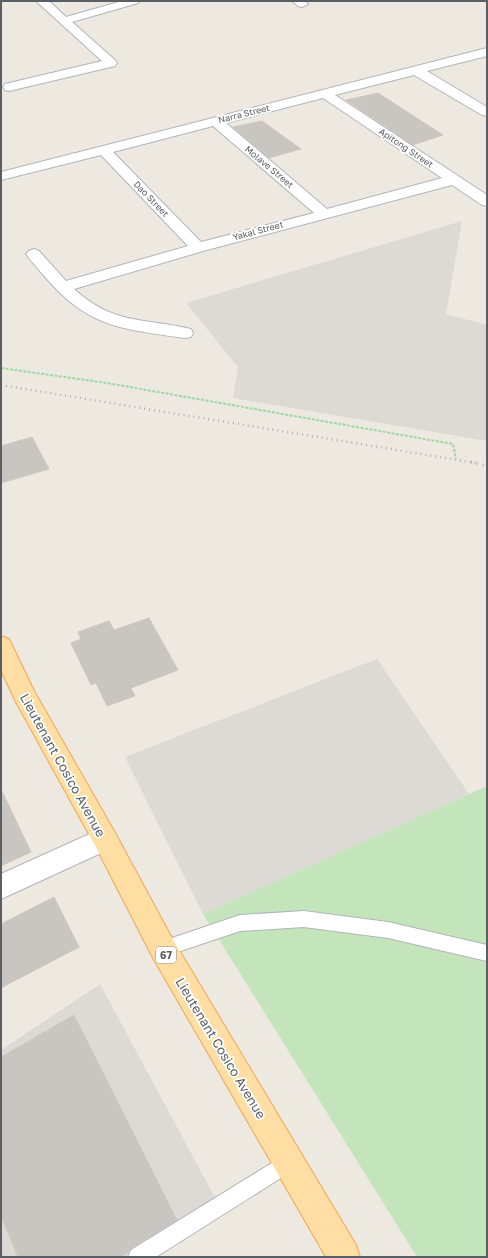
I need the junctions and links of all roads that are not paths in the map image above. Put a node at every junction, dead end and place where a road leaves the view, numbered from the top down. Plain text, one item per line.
1 (42, 1) edge
2 (134, 1) edge
3 (64, 21) junction
4 (487, 52) edge
5 (417, 71) junction
6 (9, 87) dead end
7 (325, 94) junction
8 (487, 112) edge
9 (215, 121) junction
10 (104, 150) junction
11 (1, 176) edge
12 (454, 180) junction
13 (487, 202) edge
14 (324, 214) junction
15 (198, 248) junction
16 (34, 254) dead end
17 (64, 287) junction
18 (185, 333) dead end
19 (2, 647) edge
20 (104, 839) junction
21 (1, 887) edge
22 (163, 950) junction
23 (487, 953) edge
24 (288, 1162) junction
25 (138, 1257) edge
26 (344, 1257) edge

1 - 3 street
2 - 3 street
3 - 6 street
4 - 5 street, Narra Street
5 - 7 street, Narra Street
5 - 8 street
7 - 9 street, Narra Street
7 - 12 street, Apitong Street
9 - 10 street, Narra Street
9 - 14 street, Molave Street
10 - 11 street, Narra Street
10 - 15 street, Dao Street
12 - 13 street, Apitong Street
12 - 14 street, Yakal Street
14 - 15 street, Yakal Street
15 - 17 street, Yakal Street
16 - 17 street
17 - 18 street
19 - 20 main road, Lieutenant Cosico Avenue / 67
20 - 21 street
20 - 22 main road, Lieutenant Cosico Avenue / 67
22 - 23 lane
22 - 24 main road, Lieutenant Cosico Avenue / 67
24 - 25 lane
24 - 26 main road, Lieutenant Cosico Avenue / 67

